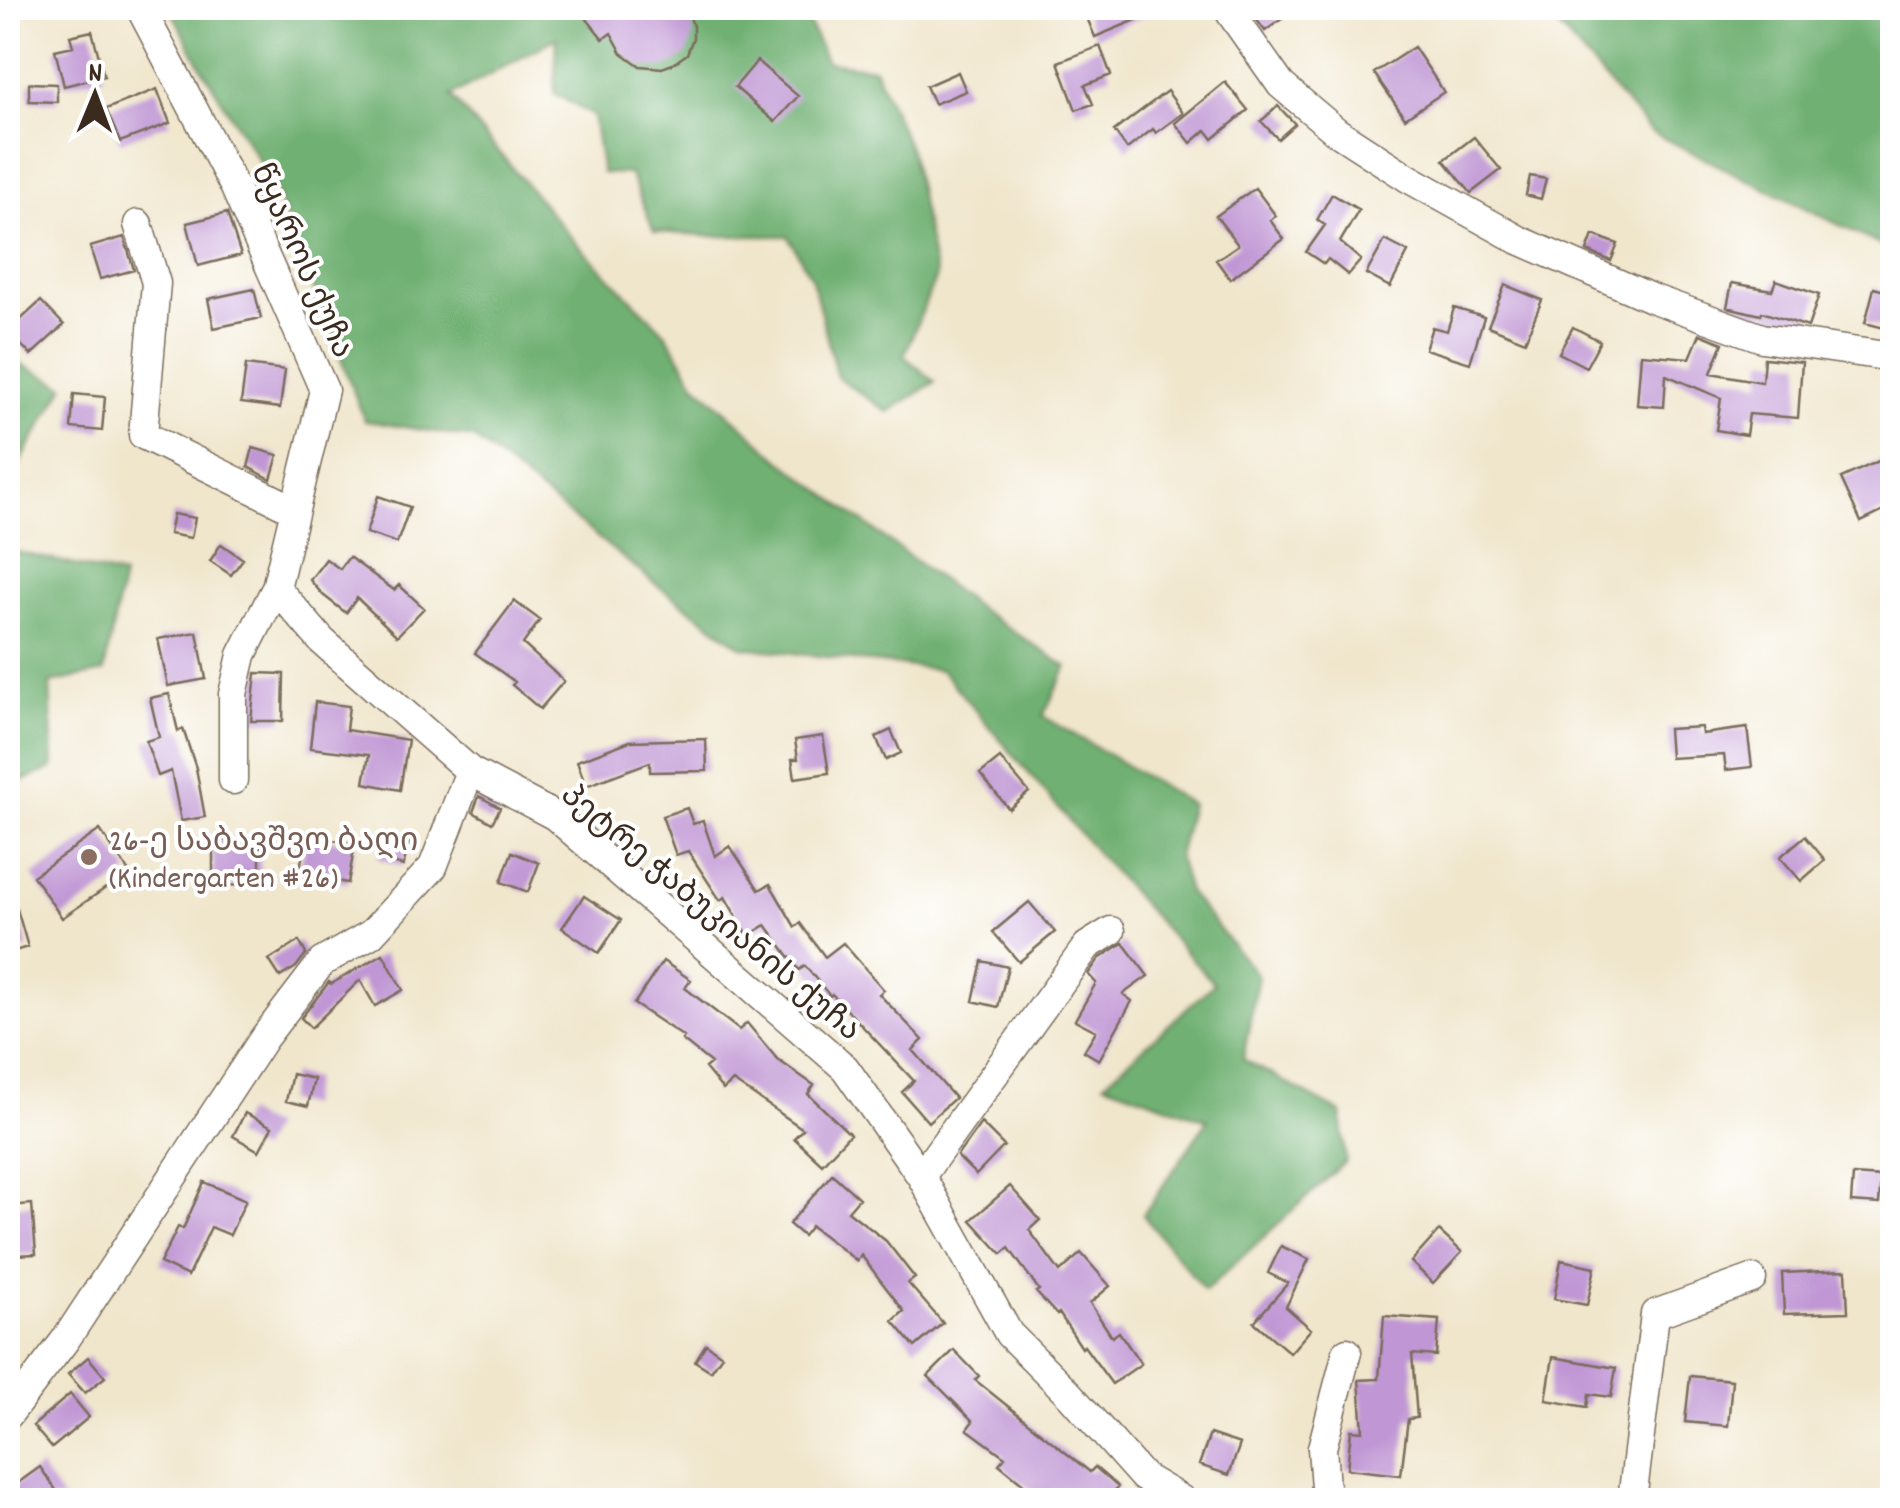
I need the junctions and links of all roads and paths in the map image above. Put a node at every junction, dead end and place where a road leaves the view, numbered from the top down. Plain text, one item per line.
1 (143, 8) edge
2 (1226, 8) edge
3 (138, 224) dead end
4 (1892, 357) edge
5 (296, 510) junction
6 (276, 588) junction
7 (470, 771) junction
8 (233, 780) dead end
9 (1111, 931) dead end
10 (921, 1176) junction
11 (1752, 1279) dead end
12 (1346, 1352) dead end
13 (8, 1414) edge
14 (1182, 1500) edge
15 (1326, 1500) edge
16 (1632, 1500) edge

1 - 5 street, წყაროს ქუჩა
2 - 4 street
3 - 5 street
5 - 6 street, წყაროს ქუჩა
6 - 7 street
6 - 8 street, წყაროს ქუჩა
7 - 10 street, პეტრე ჭაბუკიანის ქუჩა
7 - 13 street
9 - 10 street
10 - 14 street, პეტრე ჭაბუკიანის ქუჩა
11 - 16 street
12 - 15 street

